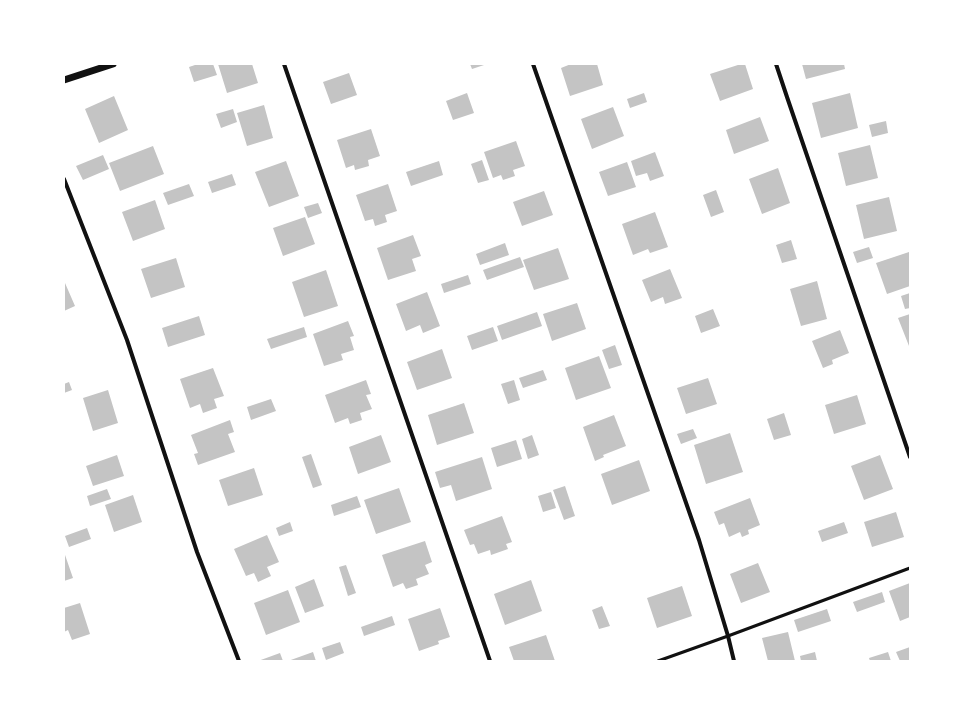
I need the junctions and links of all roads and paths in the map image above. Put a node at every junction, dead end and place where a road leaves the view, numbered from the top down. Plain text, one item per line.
1 (113, 64) edge
2 (284, 64) edge
3 (533, 64) edge
4 (776, 64) edge
5 (64, 80) edge
6 (64, 179) edge
7 (910, 457) edge
8 (910, 568) edge
9 (728, 636) junction
10 (239, 661) edge
11 (490, 661) edge
12 (658, 661) edge
13 (734, 661) edge

1 - 5 street
2 - 11 street
3 - 9 street
4 - 7 street
6 - 10 street
8 - 9 lane
9 - 12 lane
9 - 13 street

